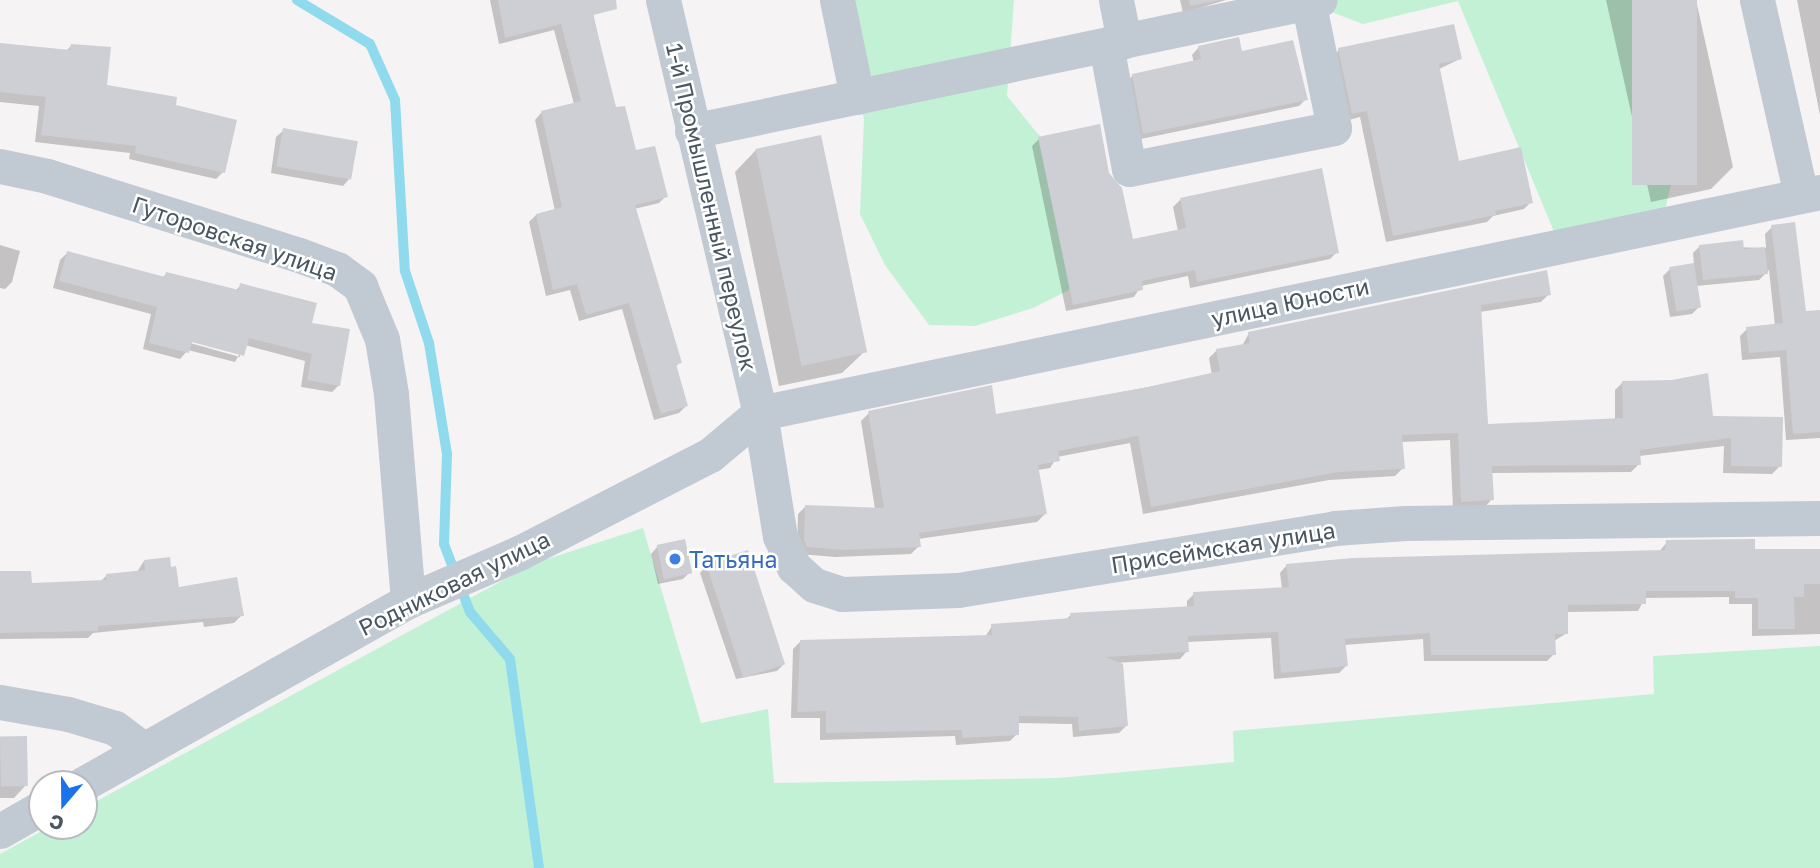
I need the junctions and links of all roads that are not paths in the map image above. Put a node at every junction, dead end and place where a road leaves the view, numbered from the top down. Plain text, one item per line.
1 (663, 0) edge
2 (836, 0) edge
3 (1116, 0) edge
4 (1757, 0) edge
5 (1312, 1) edge
6 (1115, 43) junction
7 (857, 97) junction
8 (692, 131) junction
9 (0, 166) edge
10 (1810, 194) edge
11 (760, 413) junction
12 (1820, 518) edge
13 (408, 601) junction
14 (0, 702) edge
15 (144, 749) junction
16 (98, 775) edge
17 (28, 815) edge
18 (0, 831) edge

1 - 8 street, 1-й Промышленный переулок
2 - 7 street
3 - 6 street
4 - 10 street
5 - 6 street
5 - 6 street
6 - 7 street
7 - 8 street
8 - 11 street, 1-й Промышленный переулок
9 - 13 street, Гуторовская улица
10 - 11 street, улица Юности
11 - 12 street, Присеймская улица
11 - 13 street, Родниковая улица
13 - 15 street, Родниковая улица
14 - 15 street
15 - 16 street, Родниковая улица
17 - 18 street

